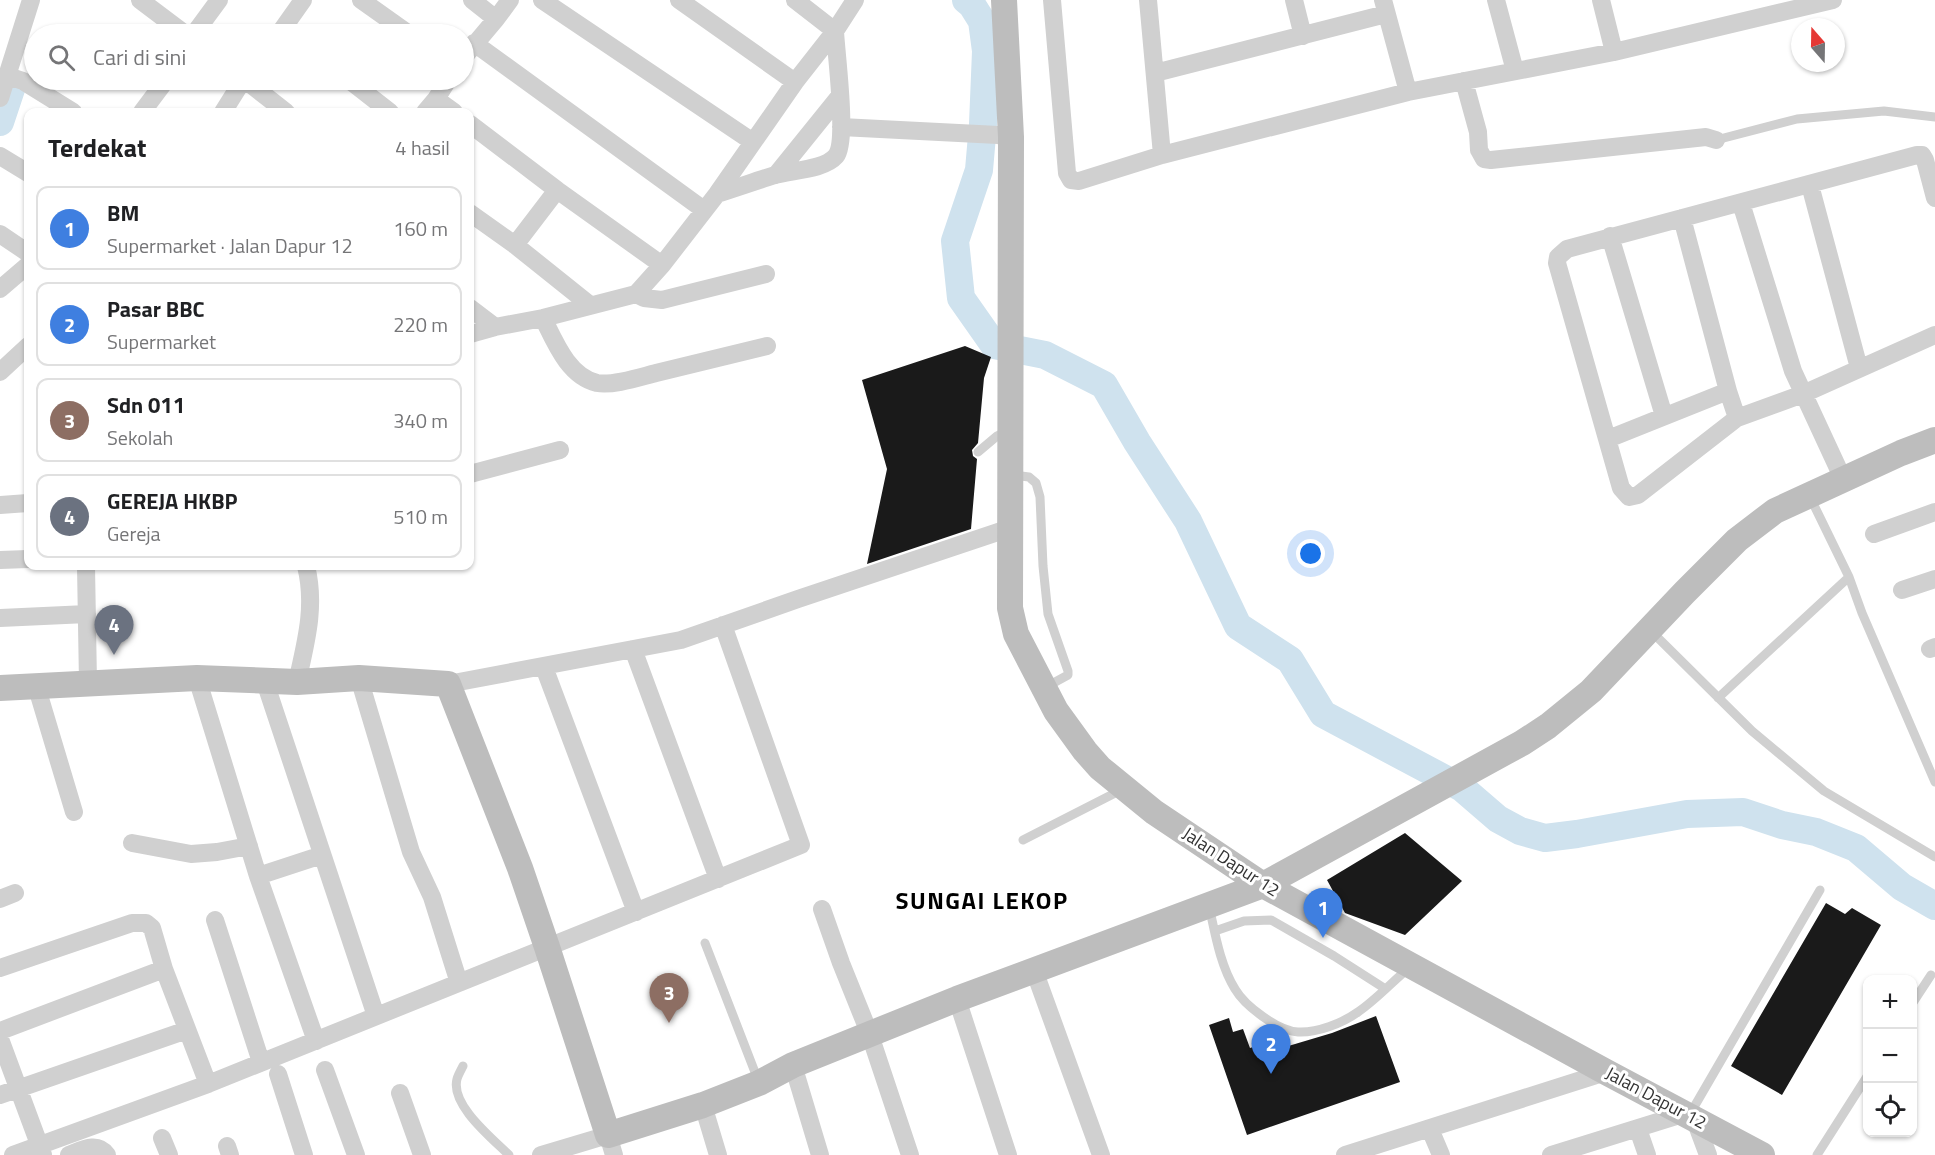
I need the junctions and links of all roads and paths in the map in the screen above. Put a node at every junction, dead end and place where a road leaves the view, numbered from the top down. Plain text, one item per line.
1 (31, 0) edge
2 (140, 0) edge
3 (219, 0) edge
4 (303, 0) edge
5 (361, 0) edge
6 (472, 0) edge
7 (510, 0) edge
8 (542, 0) edge
9 (679, 0) edge
10 (795, 0) edge
11 (855, 0) edge
12 (1004, 0) edge
13 (1052, 0) edge
14 (1149, 0) edge
15 (1294, 0) edge
16 (1496, 0) edge
17 (1601, 0) edge
18 (1833, 0) edge
19 (1384, 7) edge
20 (496, 19) junction
21 (172, 24) edge
22 (201, 24) edge
23 (290, 24) edge
24 (395, 24) edge
25 (835, 32) junction
26 (1302, 36) junction
27 (474, 44) edge
28 (1614, 52) junction
29 (474, 53) edge
30 (1515, 71) junction
31 (1155, 73) junction
32 (8, 76) junction
33 (1464, 81) junction
34 (24, 82) edge
35 (795, 82) junction
36 (38, 90) edge
37 (155, 90) edge
38 (237, 90) edge
39 (257, 90) edge
40 (362, 90) edge
41 (441, 90) edge
42 (1408, 92) junction
43 (839, 97) junction
44 (0, 98) edge
45 (430, 106) edge
46 (67, 108) edge
47 (144, 108) edge
48 (226, 108) edge
49 (281, 108) edge
50 (385, 108) edge
51 (1935, 117) edge
52 (474, 127) edge
53 (842, 127) junction
54 (1005, 136) junction
55 (1716, 140) joint
56 (753, 142) junction
57 (1162, 155) junction
58 (0, 156) edge
59 (24, 171) edge
60 (776, 175) junction
61 (1810, 184) junction
62 (557, 190) junction
63 (717, 194) junction
64 (1935, 198) edge
65 (1741, 203) junction
66 (704, 210) junction
67 (474, 216) edge
68 (1682, 218) junction
69 (0, 234) edge
70 (1610, 236) junction
71 (515, 245) junction
72 (24, 250) edge
73 (662, 265) junction
74 (24, 269) edge
75 (766, 274) dead end
76 (0, 289) edge
77 (636, 294) junction
78 (590, 305) junction
79 (474, 311) edge
80 (543, 318) junction
81 (495, 327) junction
82 (474, 333) edge
83 (1935, 335) edge
84 (767, 346) dead end
85 (24, 350) edge
86 (1859, 369) junction
87 (0, 372) edge
88 (1728, 391) junction
89 (1803, 394) junction
90 (1664, 416) junction
91 (1737, 418) junction
92 (1011, 429) junction
93 (1608, 439) junction
94 (1935, 440) edge
95 (560, 450) dead end
96 (978, 452) dead end
97 (474, 473) edge
98 (1011, 475) junction
99 (1843, 479) junction
100 (1809, 495) junction
101 (24, 503) edge
102 (0, 505) edge
103 (1935, 512) edge
104 (1010, 528) junction
105 (1874, 534) dead end
106 (24, 559) edge
107 (0, 560) edge
108 (86, 570) edge
109 (307, 570) edge
110 (1849, 577) junction
111 (1935, 579) edge
112 (1902, 590) dead end
113 (87, 614) junction
114 (0, 618) edge
115 (723, 625) junction
116 (1650, 630) junction
117 (633, 649) junction
118 (544, 667) junction
119 (197, 678) junction
120 (359, 678) junction
121 (264, 679) junction
122 (297, 682) junction
123 (88, 683) junction
124 (448, 684) junction
125 (36, 685) junction
126 (0, 688) edge
127 (1043, 688) junction
128 (1718, 698) junction
129 (1935, 782) edge
130 (1125, 788) junction
131 (74, 812) dead end
132 (1023, 840) dead end
133 (132, 843) dead end
134 (249, 846) junction
135 (322, 855) junction
136 (1935, 858) edge
137 (258, 876) junction
138 (718, 879) junction
139 (1263, 885) junction
140 (1820, 890) dead end
141 (1208, 904) junction
142 (822, 909) dead end
143 (636, 912) junction
144 (215, 920) dead end
145 (1215, 931) junction
146 (705, 943) dead end
147 (547, 947) junction
148 (1411, 965) junction
149 (0, 968) edge
150 (164, 969) junction
151 (1034, 970) junction
152 (1931, 975) dead end
153 (459, 983) junction
154 (1384, 988) junction
155 (1917, 996) edge
156 (957, 999) junction
157 (376, 1016) junction
158 (0, 1030) edge
159 (187, 1030) junction
160 (870, 1035) junction
161 (0, 1039) edge
162 (316, 1041) junction
163 (261, 1062) junction
164 (793, 1065) junction
165 (463, 1066) dead end
166 (326, 1070) dead end
167 (1606, 1072) junction
168 (278, 1074) dead end
169 (759, 1083) junction
170 (1863, 1083) edge
171 (208, 1084) junction
172 (18, 1088) junction
173 (400, 1093) dead end
174 (0, 1095) edge
175 (703, 1104) junction
176 (1689, 1117) junction
177 (1430, 1129) junction
178 (1638, 1129) junction
179 (162, 1138) dead end
180 (611, 1145) edge
181 (42, 1150) edge
182 (1570, 1152) edge
183 (13, 1155) edge
184 (69, 1155) edge
185 (106, 1155) edge
186 (169, 1155) edge
187 (304, 1155) edge
188 (356, 1155) edge
189 (422, 1155) edge
190 (509, 1155) edge
191 (541, 1155) edge
192 (718, 1155) edge
193 (820, 1155) edge
194 (910, 1155) edge
195 (1008, 1155) edge
196 (1101, 1155) edge
197 (1345, 1155) edge
198 (1441, 1155) edge
199 (1551, 1155) edge
200 (1647, 1155) edge
201 (1708, 1155) edge
202 (1762, 1155) edge
203 (1817, 1155) edge

1 - 32 street
2 - 21 street
3 - 22 street
4 - 23 street
5 - 24 street
6 - 20 street
7 - 20 street
8 - 56 street
9 - 35 street
10 - 25 street
11 - 25 street
12 - 54 street, Jalan Dapur 12
13 - 57 street
14 - 31 street
15 - 26 street
16 - 30 street
17 - 28 street
18 - 28 street
19 - 26 street
19 - 42 street
20 - 27 street
25 - 35 street
25 - 43 street
26 - 31 street
28 - 30 street
29 - 66 street
30 - 33 street
31 - 57 street
32 - 34 street
32 - 44 street
33 - 42 street
33 - 55 street
35 - 56 street
36 - 46 street
37 - 47 street
38 - 48 street
39 - 49 street
40 - 50 street
41 - 45 street
42 - 57 street
43 - 53 street
43 - 60 street
51 - 55 lane
52 - 62 street
53 - 54 street
53 - 60 street
54 - 92 street, Jalan Dapur 12
56 - 63 street
58 - 59 street
60 - 63 street
61 - 64 street
61 - 65 street
61 - 86 street
62 - 71 street
62 - 73 street
63 - 66 street
65 - 68 street
65 - 89 street
66 - 73 street
67 - 71 street
68 - 70 street
68 - 88 street
69 - 72 street
70 - 90 street
70 - 93 street
71 - 78 street
73 - 77 street
74 - 76 street
75 - 77 street
77 - 78 street
78 - 80 street
79 - 81 street
80 - 81 street
80 - 84 street
81 - 82 street
83 - 86 street
85 - 87 street
86 - 89 street
88 - 90 street
88 - 91 street
89 - 91 street
89 - 99 street
90 - 93 street
91 - 93 street
92 - 96 lane
92 - 98 street, Jalan Dapur 12
94 - 99 street
95 - 97 street
98 - 104 street, Jalan Dapur 12
98 - 127 lane
99 - 100 street
100 - 110 lane
100 - 116 street
101 - 102 street
103 - 105 street
104 - 115 street
104 - 127 street, Jalan Dapur 12
106 - 107 street
108 - 113 street
109 - 122 street
110 - 128 lane
110 - 129 lane
111 - 112 street
113 - 114 street
113 - 123 street
115 - 117 street
115 - 138 street
116 - 128 lane
116 - 139 street
117 - 118 street
117 - 138 street
118 - 124 street
118 - 143 street
119 - 121 street
119 - 123 street
119 - 134 street
120 - 122 street
120 - 124 street
120 - 153 street
121 - 122 street
121 - 135 street
123 - 125 street
124 - 147 street
125 - 126 street
125 - 131 street
127 - 130 street, Jalan Dapur 12
128 - 136 lane
130 - 132 lane
130 - 139 street, Jalan Dapur 12
133 - 134 street
134 - 137 street
135 - 137 street
135 - 157 street
137 - 162 street
138 - 143 street
139 - 141 street
139 - 148 street, Jalan Dapur 12
140 - 176 lane
141 - 145 lane
141 - 151 street
142 - 160 street
143 - 147 street
144 - 163 street
145 - 154 lane
145 - 154 lane
146 - 169 lane
147 - 153 street
147 - 180 street
148 - 154 lane
148 - 167 street, Jalan Dapur 12
149 - 150 street
150 - 158 street
150 - 159 street
151 - 156 street
151 - 196 street
152 - 155 lane
153 - 157 street
156 - 160 street
156 - 195 street
157 - 162 street
159 - 171 street
159 - 172 street
160 - 164 street
160 - 194 street
161 - 172 street
162 - 163 street
163 - 171 street
164 - 169 street
164 - 193 street
165 - 190 lane
166 - 188 street
167 - 176 street, Jalan Dapur 12
167 - 177 street
168 - 187 street
169 - 175 street
170 - 203 lane
171 - 181 street
172 - 174 street
172 - 181 street
173 - 189 street
175 - 180 street
175 - 192 street
176 - 178 street
176 - 201 street
176 - 202 street, Jalan Dapur 12
177 - 197 street
177 - 198 street
178 - 182 street
178 - 200 street
179 - 186 street
180 - 191 street
181 - 183 street
182 - 199 street
184 - 185 street

